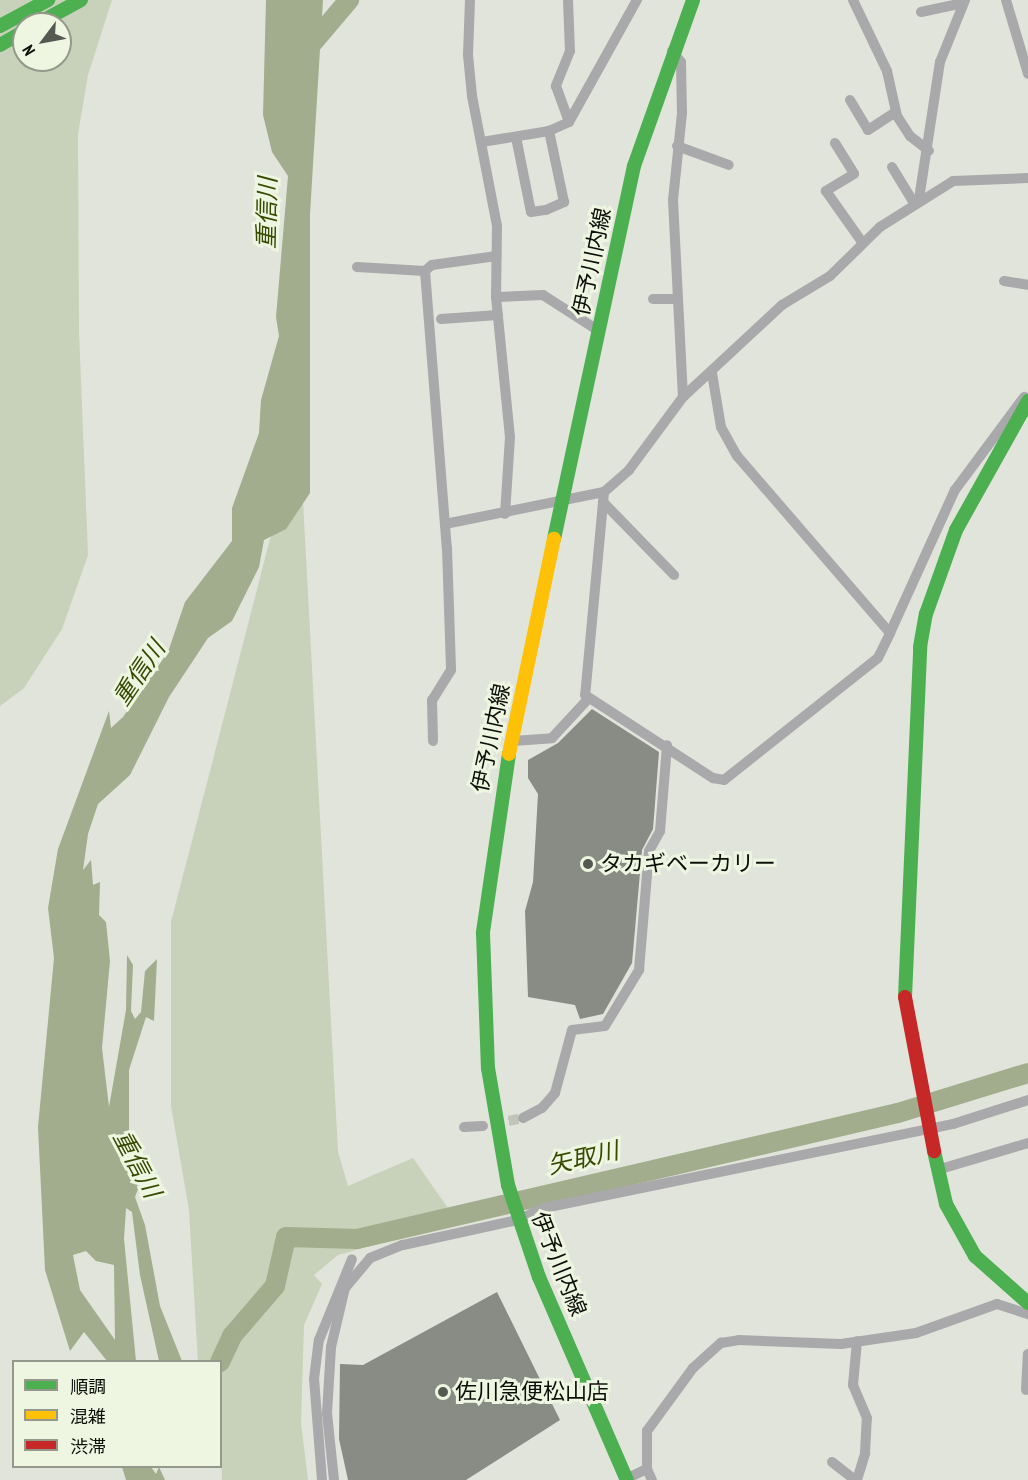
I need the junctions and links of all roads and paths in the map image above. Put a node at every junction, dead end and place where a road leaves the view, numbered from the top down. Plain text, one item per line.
1 (48, 0) edge
2 (81, 0) edge
3 (470, 0) edge
4 (568, 0) edge
5 (623, 0) edge
6 (693, 0) edge
7 (853, 0) edge
8 (1006, 0) edge
9 (964, 1) edge
10 (636, 3) edge
11 (59, 12) edge
12 (921, 12) dead end
13 (0, 26) edge
14 (672, 51) junction
15 (1028, 74) edge
16 (850, 100) dead end
17 (896, 112) junction
18 (569, 122) junction
19 (549, 131) junction
20 (516, 137) junction
21 (482, 142) junction
22 (835, 143) dead end
23 (677, 146) junction
24 (928, 151) junction
25 (729, 165) dead end
26 (892, 167) dead end
27 (1028, 178) edge
28 (916, 201) junction
29 (862, 242) junction
30 (496, 256) junction
31 (357, 267) dead end
32 (425, 271) junction
33 (1004, 281) dead end
34 (1028, 285) edge
35 (496, 297) junction
36 (653, 299) dead end
37 (677, 299) junction
38 (498, 315) junction
39 (441, 319) dead end
40 (599, 331) junction
41 (712, 374) junction
42 (1028, 394) edge
43 (683, 397) junction
44 (1028, 401) edge
45 (603, 497) junction
46 (561, 503) junction
47 (505, 513) junction
48 (445, 524) junction
49 (674, 575) dead end
50 (890, 633) junction
51 (588, 699) junction
52 (433, 741) dead end
53 (513, 741) junction
54 (667, 746) junction
55 (1028, 1100) edge
56 (523, 1118) tunnel mouth
57 (483, 1125) tunnel mouth
58 (927, 1126) junction
59 (464, 1127) dead end
60 (1028, 1143) edge
61 (937, 1170) junction
62 (517, 1217) junction
63 (370, 1258) junction
64 (1028, 1303) edge
65 (1028, 1314) edge
66 (857, 1341) junction
67 (1028, 1354) edge
68 (1026, 1390) dead end
69 (832, 1462) dead end
70 (647, 1469) junction
71 (322, 1480) edge
72 (334, 1480) edge
73 (626, 1480) edge
74 (652, 1480) edge
75 (856, 1480) edge

1 - 13 main road
2 - 11 main road
3 - 21 street
4 - 18 street
5 - 10 street
6 - 14 main road, 伊予川内線
7 - 17 street
8 - 15 street
9 - 12 street
9 - 24 street
10 - 18 street
14 - 23 street
14 - 40 main road, 伊予川内線
16 - 17 street
17 - 24 street
18 - 19 street
19 - 20 street
19 - 20 street
20 - 21 street
21 - 30 street
22 - 29 street
23 - 25 street
23 - 37 street
24 - 28 street
26 - 28 street
27 - 28 street
28 - 29 street
29 - 41 street
30 - 32 street
30 - 35 street
31 - 32 street
32 - 48 street
33 - 34 street
35 - 38 street
35 - 40 street
36 - 37 street
37 - 43 street
38 - 39 street
38 - 47 street
40 - 46 main road, 伊予川内線
41 - 43 street
41 - 50 street
42 - 50 street
43 - 45 street
44 - 58 main road
45 - 46 street
45 - 49 street
45 - 51 street
46 - 47 street
46 - 53 main road, 伊予川内線
47 - 48 street
48 - 52 street
50 - 54 street
51 - 53 street
51 - 54 street
53 - 62 main road, 伊予川内線
54 - 56 street
55 - 58 street
57 - 59 street
58 - 61 main road
58 - 62 street
60 - 61 street
61 - 64 main road
62 - 63 street
62 - 73 main road, 伊予川内線
63 - 71 street
63 - 72 street
65 - 66 street
66 - 70 street
66 - 75 street
67 - 68 street
69 - 75 street
70 - 73 street
70 - 74 street

